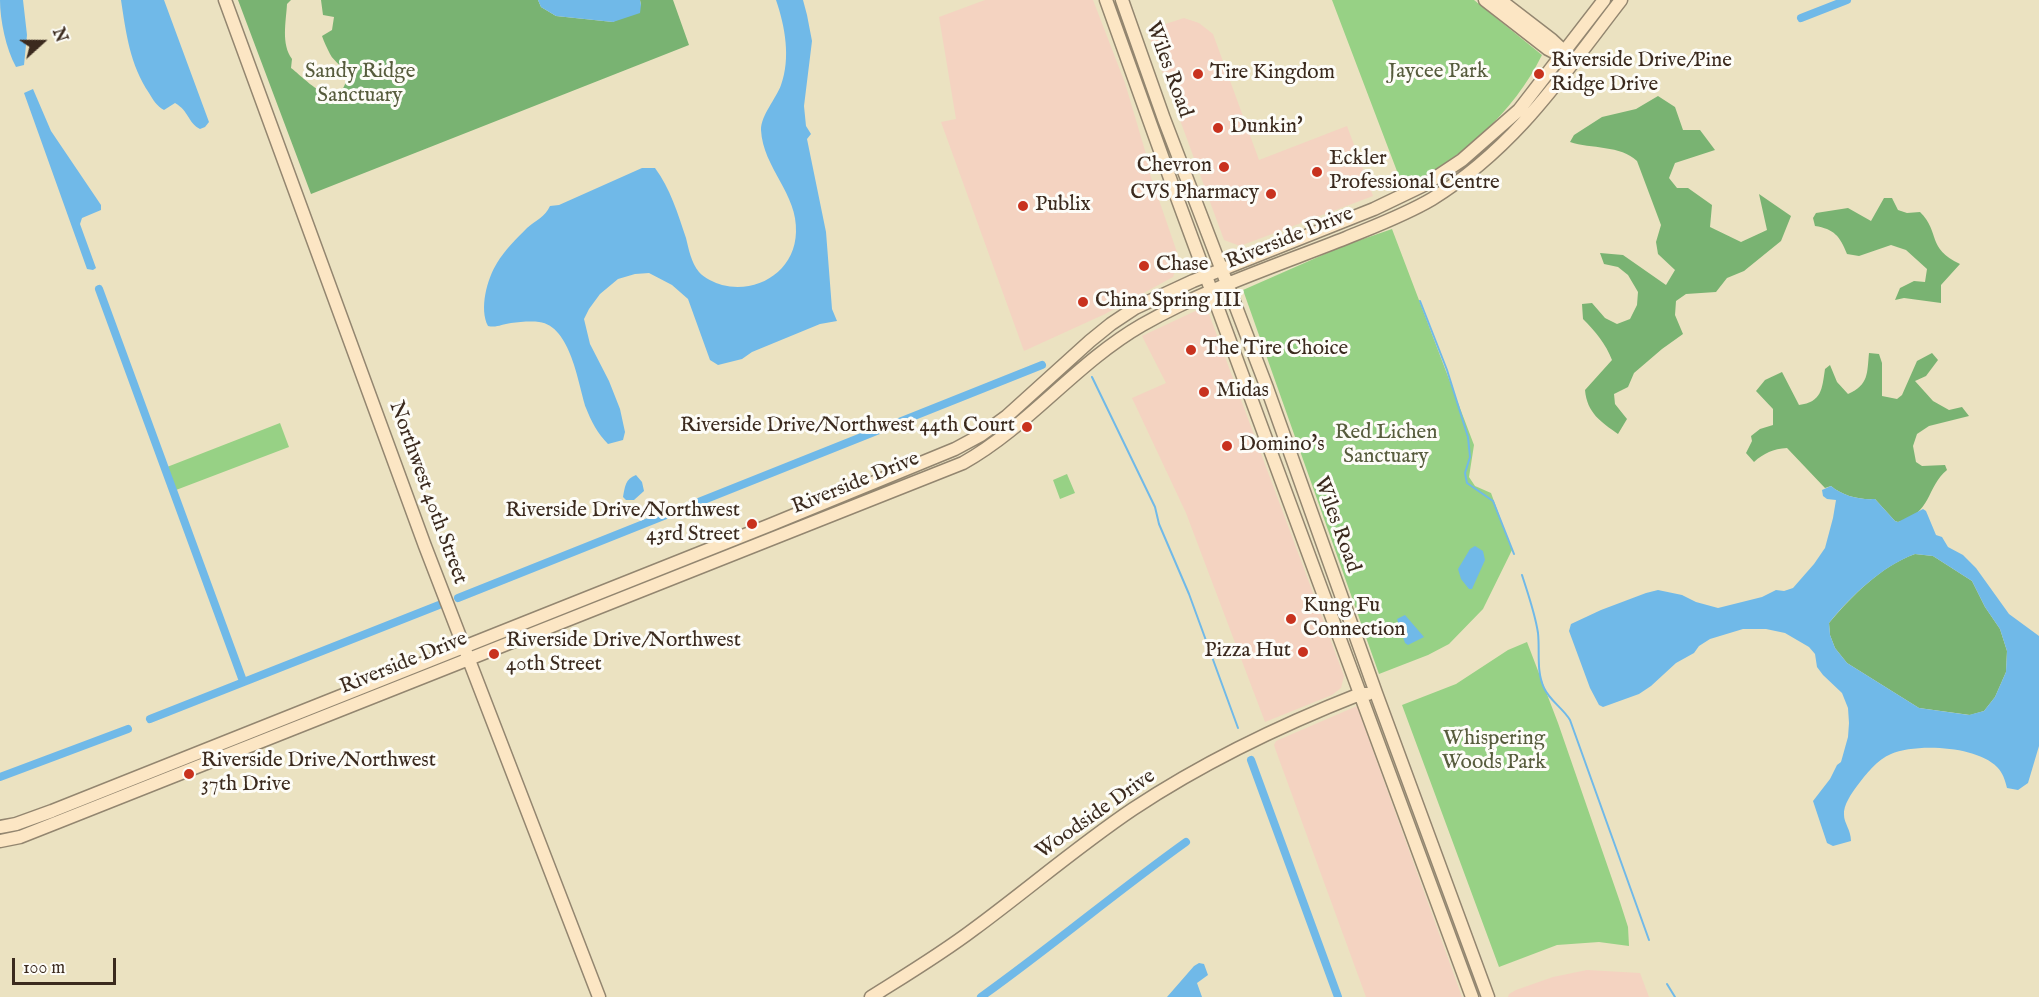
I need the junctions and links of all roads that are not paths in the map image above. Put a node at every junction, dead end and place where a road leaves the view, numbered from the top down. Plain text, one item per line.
1 (225, 0) edge
2 (1107, 0) edge
3 (1122, 0) edge
4 (1485, 0) edge
5 (1500, 0) edge
6 (1604, 0) edge
7 (1621, 0) edge
8 (1563, 54) junction
9 (1573, 61) junction
10 (1222, 269) junction
11 (1207, 275) junction
12 (1229, 285) junction
13 (1213, 291) junction
14 (1068, 361) junction
15 (1028, 417) junction
16 (466, 653) junction
17 (1373, 688) junction
18 (1360, 694) junction
19 (0, 827) edge
20 (0, 841) edge
21 (1436, 854) junction
22 (1421, 860) junction
23 (599, 997) edge
24 (871, 997) edge
25 (1472, 997) edge
26 (1488, 997) edge

1 - 16 street, Northwest 40th Street
2 - 11 street, Wiles Road
3 - 10 street, Wiles Road
4 - 8 street
5 - 8 street
6 - 8 street, Riverside Drive
7 - 9 street, Riverside Drive
8 - 9 street
8 - 10 street, Riverside Drive
9 - 12 street, Riverside Drive
10 - 11 street, Riverside Drive
10 - 12 street, Wiles Road
11 - 13 street, Wiles Road
11 - 14 street, Riverside Drive
12 - 13 street, Riverside Drive
12 - 17 street, Wiles Road
13 - 15 street, Riverside Drive
13 - 18 street, Wiles Road
14 - 15 street
14 - 16 street, Riverside Drive
15 - 16 street, Riverside Drive
16 - 19 street, Riverside Drive
16 - 20 street, Riverside Drive
16 - 23 street, Northwest 40th Street
17 - 18 street, Woodside Drive
17 - 21 street, Wiles Road
18 - 22 street, Wiles Road
18 - 24 street, Woodside Drive
21 - 22 street
21 - 26 street, Wiles Road
22 - 25 street, Wiles Road

